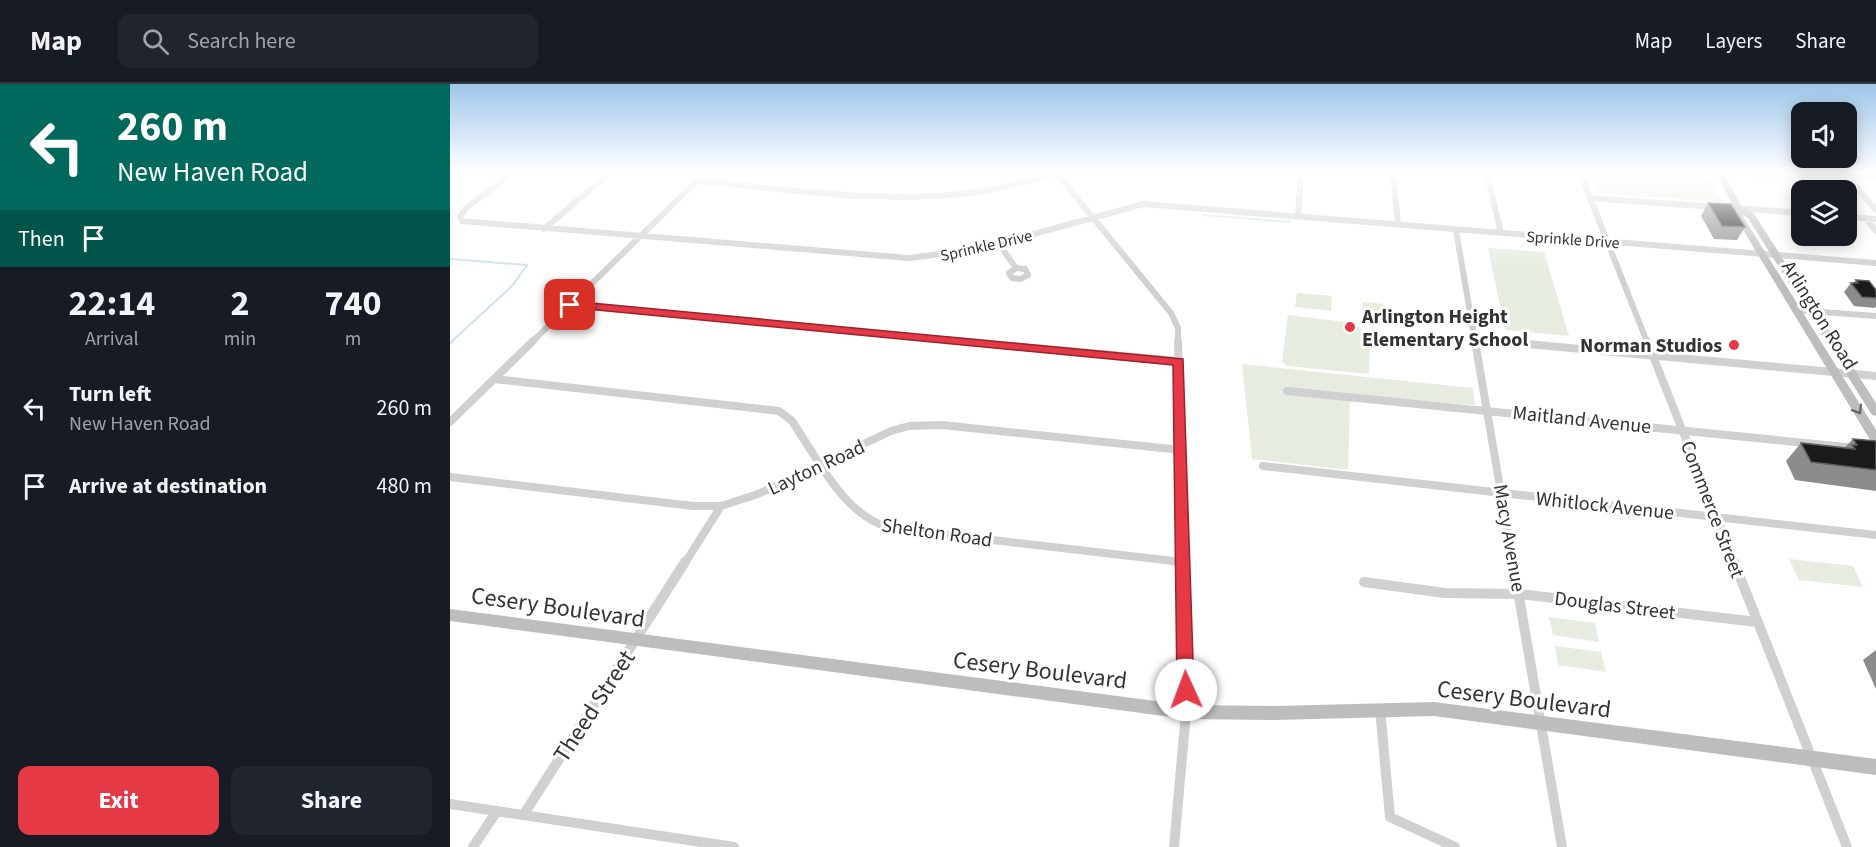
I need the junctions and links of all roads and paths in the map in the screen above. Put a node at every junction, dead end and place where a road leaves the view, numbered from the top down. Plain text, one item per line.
1 (469, 206) edge
2 (571, 206) edge
3 (672, 206) edge
4 (1085, 206) edge
5 (1138, 206) edge
6 (1164, 206) edge
7 (1299, 206) edge
8 (1396, 206) edge
9 (1494, 206) edge
10 (1592, 206) edge
11 (1693, 206) edge
12 (1737, 206) edge
13 (1739, 209) junction
14 (1791, 212) edge
15 (1298, 216) junction
16 (460, 218) joint
17 (1857, 218) edge
18 (1865, 218) junction
19 (1095, 219) junction
20 (1876, 219) edge
21 (1398, 225) junction
22 (544, 229) junction
23 (1456, 230) junction
24 (1876, 231) edge
25 (1501, 233) junction
26 (639, 238) junction
27 (1607, 241) junction
28 (999, 244) junction
29 (1761, 253) junction
30 (1775, 254) junction
31 (1876, 263) edge
32 (1016, 268) dead end
33 (570, 305) junction
34 (1795, 310) junction
35 (1811, 311) junction
36 (1876, 316) edge
37 (1476, 339) junction
38 (1652, 356) junction
39 (1179, 361) junction
40 (1834, 373) junction
41 (1852, 374) junction
42 (1876, 376) edge
43 (494, 379) junction
44 (1287, 391) dead end
45 (1487, 409) junction
46 (1876, 412) edge
47 (450, 422) edge
48 (1682, 429) junction
49 (1876, 440) edge
50 (1181, 450) junction
51 (1876, 450) edge
52 (822, 464) junction
53 (1263, 466) dead end
54 (450, 477) edge
55 (1502, 493) junction
56 (721, 506) junction
57 (1716, 517) junction
58 (1876, 535) edge
59 (1182, 562) junction
60 (1364, 582) dead end
61 (1520, 594) junction
62 (450, 615) edge
63 (1757, 622) junction
64 (636, 640) junction
65 (1380, 710) junction
66 (1186, 712) junction
67 (1541, 722) junction
68 (1812, 758) junction
69 (1876, 767) edge
70 (450, 804) edge
71 (497, 811) junction
72 (524, 814) junction
73 (673, 842) edge
74 (473, 847) edge
75 (734, 847) edge
76 (1174, 847) edge
77 (1455, 847) edge
78 (1562, 847) edge
79 (1847, 847) edge

1 - 16 street
2 - 22 street
3 - 26 street
4 - 19 street
5 - 19 street, Sprinkle Drive
6 - 15 street, Sprinkle Drive
7 - 15 street
8 - 21 street
9 - 25 street
10 - 27 street, Commerce Street
11 - 13 street
12 - 13 main road, Arlington Road
13 - 14 street
13 - 29 main road, Arlington Road
13 - 30 main road, Arlington Road
15 - 21 street, Sprinkle Drive
16 - 22 street, Sprinkle Drive
17 - 18 street
18 - 20 street
18 - 24 street
19 - 28 street, Sprinkle Drive
19 - 39 street
21 - 23 street, Sprinkle Drive
22 - 26 street, Sprinkle Drive
23 - 25 street, Sprinkle Drive
23 - 37 street, Macy Avenue
25 - 27 street, Sprinkle Drive
26 - 28 street, Sprinkle Drive
26 - 33 street
27 - 29 street, Sprinkle Drive
27 - 38 street, Commerce Street
28 - 32 street
29 - 30 street
29 - 34 main road, Arlington Road
30 - 31 street
30 - 35 main road, Arlington Road
33 - 39 street
33 - 43 street
34 - 35 street
34 - 40 main road, Arlington Road
35 - 36 street
35 - 41 main road, Arlington Road
37 - 38 street
37 - 45 street, Macy Avenue
38 - 40 street
38 - 48 street, Commerce Street
39 - 50 street
40 - 41 street
40 -> 49 main road, Arlington Road
41 - 42 street
41 - 46 main road, Arlington Road
43 - 47 street
43 - 52 street, Shelton Road
44 - 45 street, Maitland Avenue
45 - 48 street, Maitland Avenue
45 - 55 street, Macy Avenue
48 - 51 street, Maitland Avenue
48 - 57 street, Commerce Street
50 - 52 street, Layton Road
50 - 59 street
52 - 56 street, Layton Road
52 - 59 street, Shelton Road
53 - 55 street, Whitlock Avenue
54 - 56 street, Layton Road
55 - 57 street, Whitlock Avenue
55 - 61 street, Macy Avenue
56 - 64 street, Theed Street
57 - 58 street, Whitlock Avenue
57 - 63 street, Commerce Street
59 - 66 street
60 - 61 street, Douglas Street
61 - 63 street, Douglas Street
61 - 67 street, Macy Avenue
62 - 64 main road, Cesery Boulevard
63 - 68 street, Commerce Street
64 - 66 main road, Cesery Boulevard
64 - 72 street, Theed Street
65 - 66 main road, Cesery Boulevard
65 - 67 main road, Cesery Boulevard
65 - 77 street
66 - 76 street
67 - 68 main road, Cesery Boulevard
67 - 78 street, Macy Avenue
68 - 69 main road, Cesery Boulevard
68 - 79 street, Commerce Street
70 - 71 street
71 - 72 street
71 - 74 street
72 - 73 street
73 - 75 street

